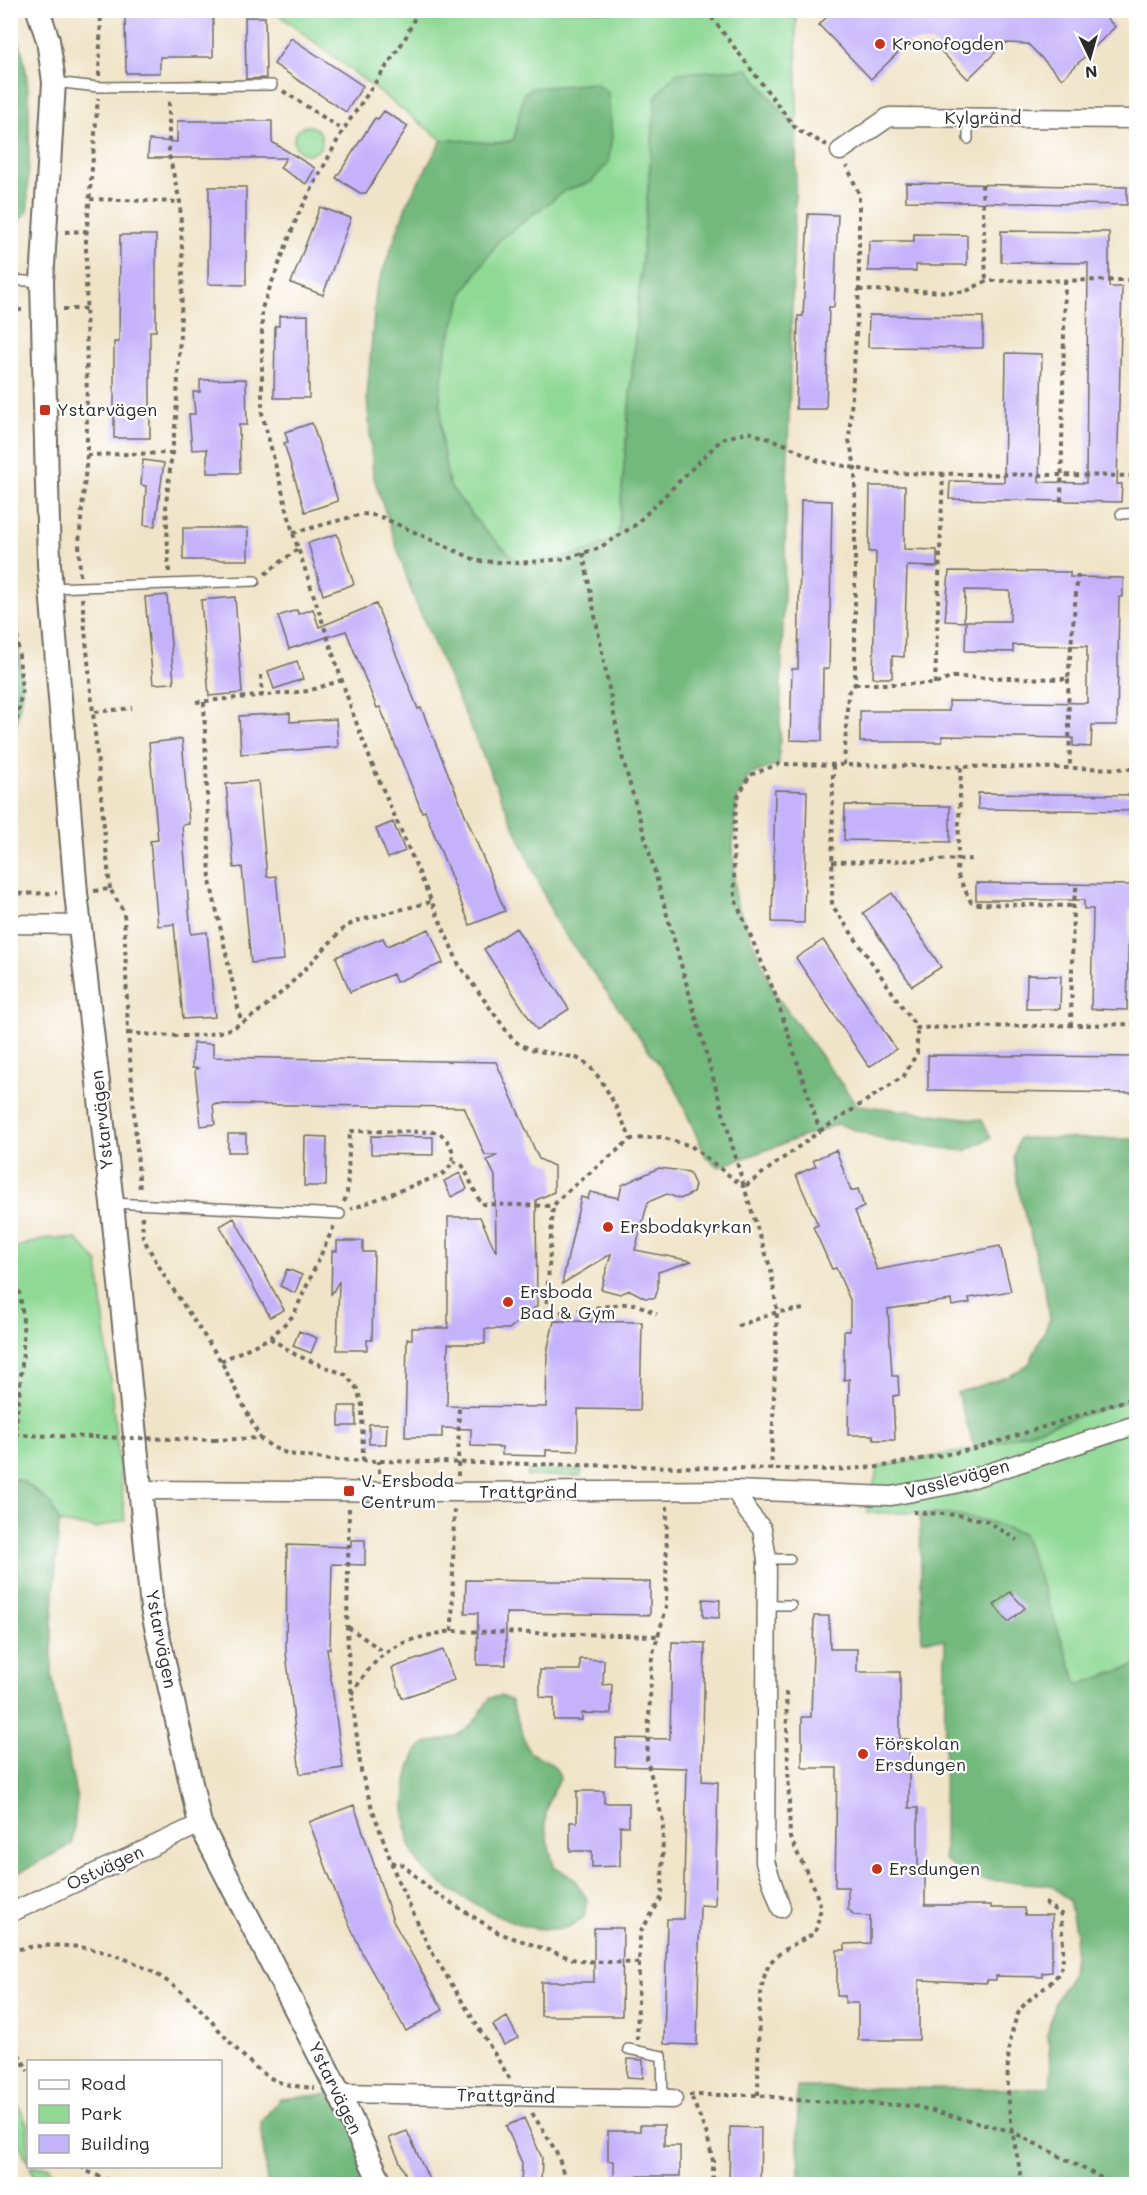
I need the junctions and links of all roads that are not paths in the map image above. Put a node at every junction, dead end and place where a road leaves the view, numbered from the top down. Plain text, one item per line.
1 (38, 10) edge
2 (54, 82) junction
3 (272, 85) road end
4 (968, 118) junction
5 (1137, 119) edge
6 (968, 139) dead end
7 (840, 151) road end
8 (10, 280) edge
9 (42, 282) junction
10 (1137, 513) edge
11 (1121, 514) dead end
12 (255, 581) road end
13 (51, 588) junction
14 (10, 924) edge
15 (81, 925) junction
16 (112, 1203) junction
17 (340, 1214) dead end
18 (1137, 1425) edge
19 (142, 1490) junction
20 (735, 1490) junction
21 (772, 1491) joint
22 (767, 1559) junction
23 (790, 1559) dead end
24 (766, 1605) junction
25 (791, 1605) dead end
26 (200, 1824) junction
27 (781, 1908) dead end
28 (10, 1912) edge
29 (632, 2049) road end
30 (339, 2093) junction
31 (675, 2097) joint
32 (381, 2184) edge

1 - 2 street, Ystarvägen
2 - 3 lane
2 - 9 street, Ystarvägen
4 - 5 street, Kylgränd
4 - 6 lane
4 - 7 street, Kylgränd
8 - 9 lane
9 - 13 street, Ystarvägen
10 - 11 lane
12 - 13 lane
13 - 15 street, Ystarvägen
14 - 15 street
15 - 16 street, Ystarvägen
16 - 17 lane
16 - 19 street, Ystarvägen
18 - 21 street, Vasslevägen
19 - 20 street, Trattgränd
19 - 26 street, Ystarvägen
20 - 21 street, Trattgränd
20 - 22 street
22 - 23 lane
22 - 24 street
24 - 25 lane
24 - 27 street
26 - 28 street, Ostvägen
26 - 30 street, Ystarvägen
29 - 31 lane
30 - 31 street, Trattgränd
30 - 32 street, Ystarvägen

